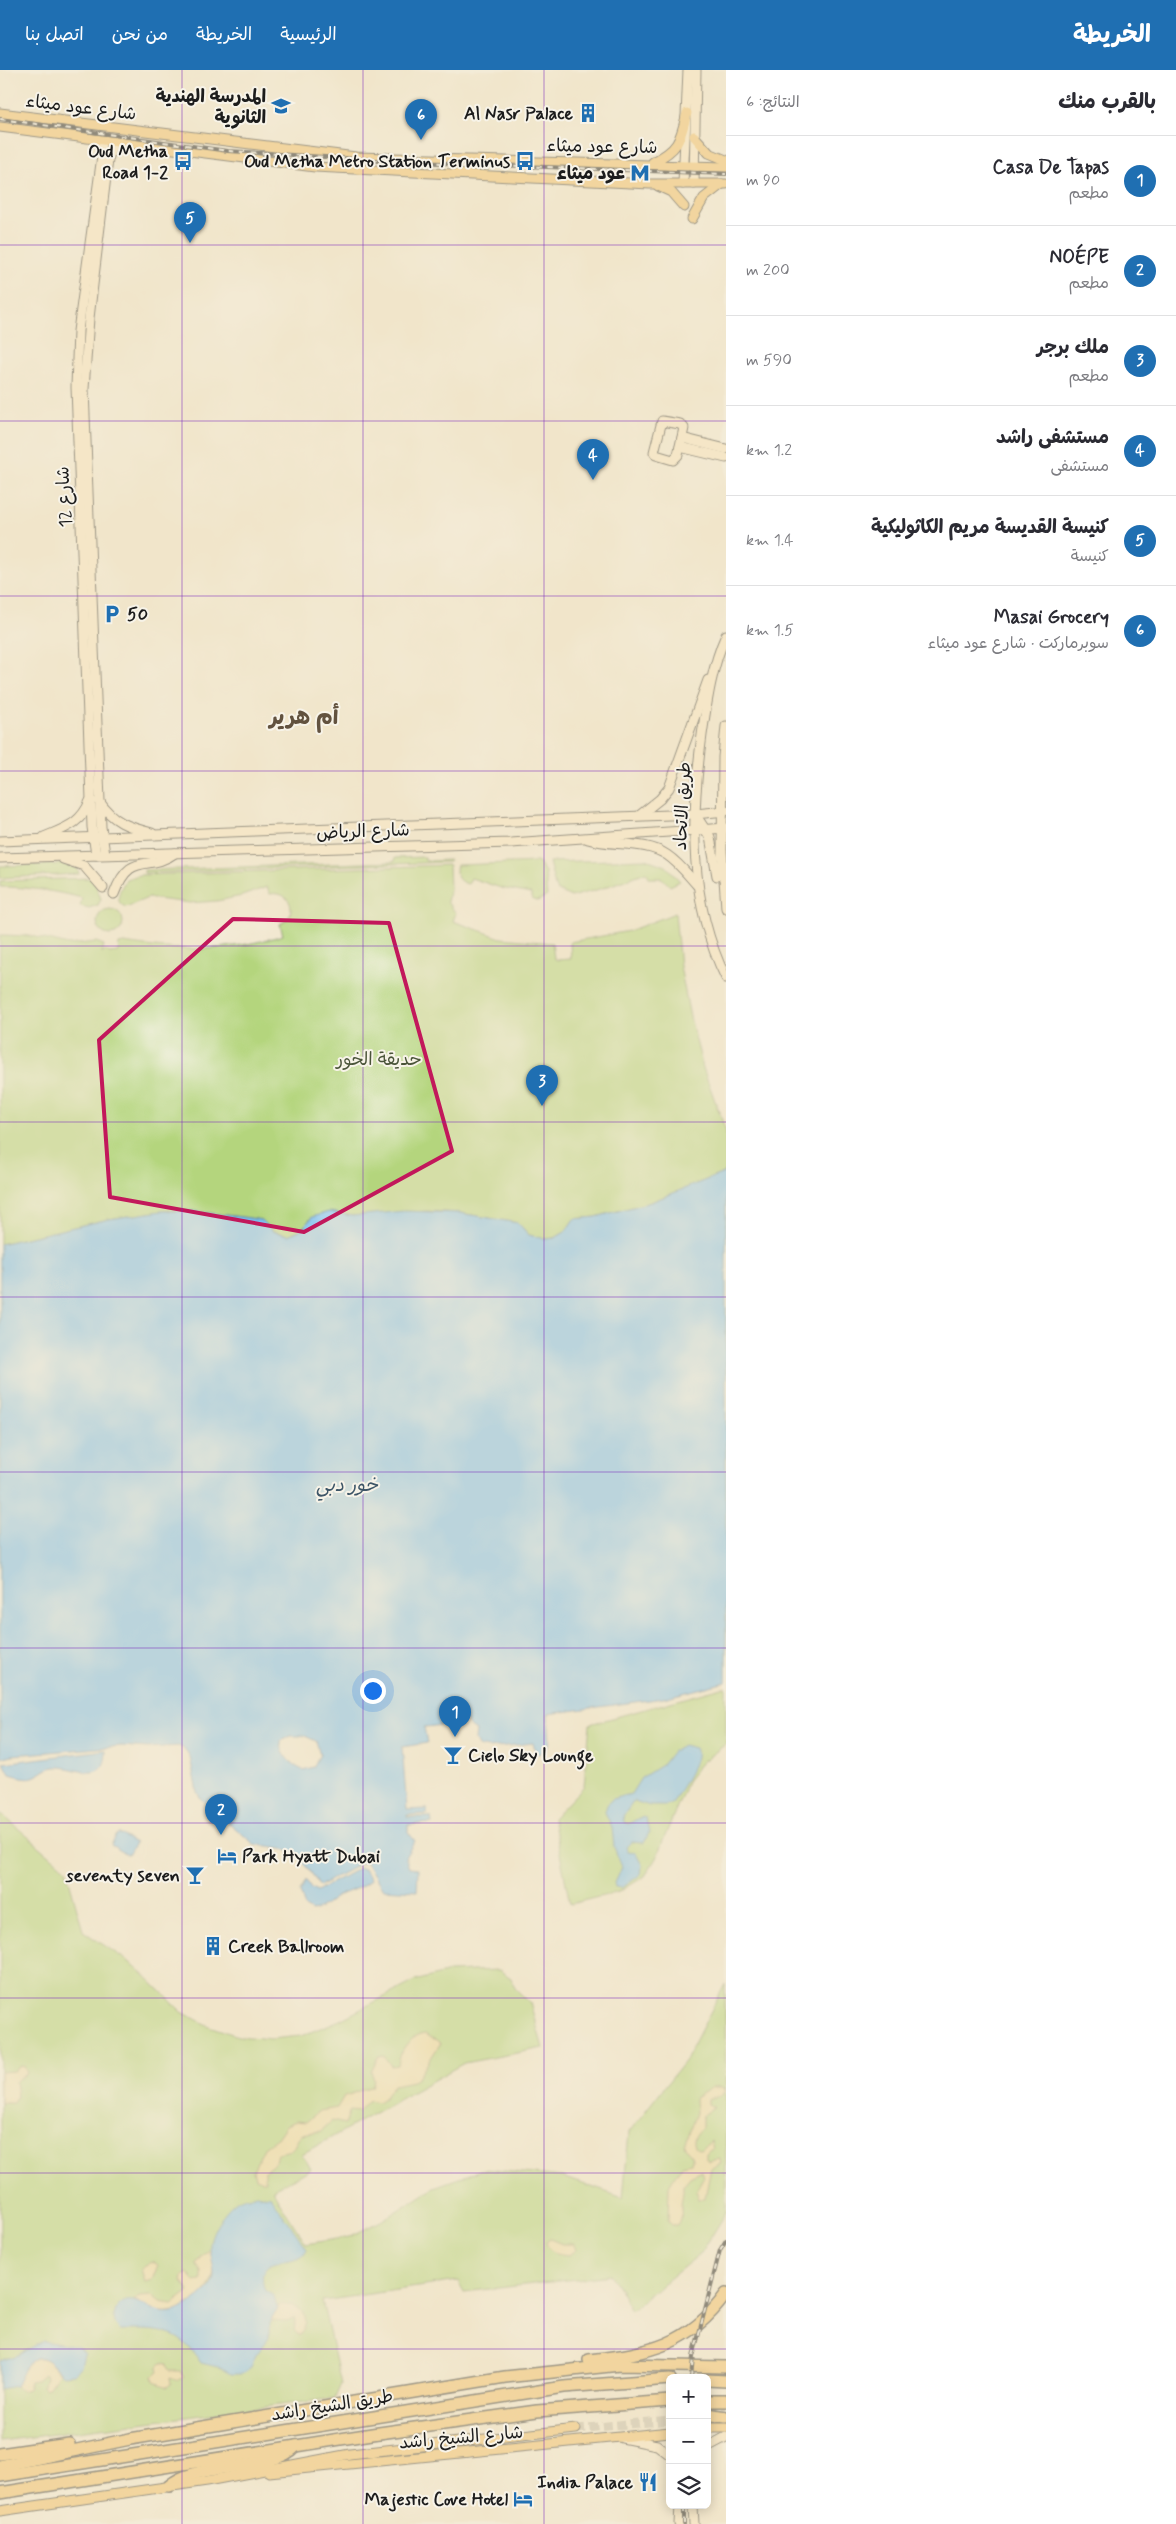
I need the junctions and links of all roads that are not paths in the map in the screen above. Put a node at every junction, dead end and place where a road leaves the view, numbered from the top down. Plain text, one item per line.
1 (688, 70) edge
2 (696, 70) edge
3 (687, 112) junction
4 (0, 113) edge
5 (0, 128) edge
6 (694, 136) junction
7 (97, 140) junction
8 (119, 143) junction
9 (726, 160) edge
10 (650, 163) junction
11 (689, 164) junction
12 (726, 167) edge
13 (650, 184) junction
14 (683, 184) junction
15 (694, 184) junction
16 (724, 184) edge
17 (684, 208) dead end
18 (692, 219) dead end
19 (726, 449) edge
20 (726, 458) edge
21 (84, 492) junction
22 (726, 635) edge
23 (715, 664) junction
24 (725, 729) edge
25 (726, 744) edge
26 (96, 798) junction
27 (724, 811) edge
28 (679, 814) junction
29 (695, 814) junction
30 (638, 816) junction
31 (724, 829) edge
32 (707, 830) junction
33 (695, 831) junction
34 (682, 832) junction
35 (164, 836) junction
36 (583, 837) junction
37 (99, 838) junction
38 (36, 840) junction
39 (0, 841) edge
40 (177, 853) junction
41 (100, 855) junction
42 (51, 856) junction
43 (0, 858) edge
44 (698, 886) junction
45 (104, 888) dead end
46 (114, 894) dead end
47 (726, 908) edge
48 (726, 916) edge
49 (726, 978) edge
50 (726, 2294) edge
51 (726, 2367) edge
52 (555, 2372) junction
53 (666, 2375) edge
54 (505, 2377) junction
55 (666, 2379) edge
56 (711, 2380) edge
57 (726, 2381) edge
58 (666, 2401) edge
59 (711, 2401) edge
60 (726, 2401) edge
61 (641, 2403) junction
62 (666, 2407) edge
63 (711, 2415) edge
64 (726, 2417) edge
65 (711, 2428) edge
66 (726, 2428) edge
67 (576, 2429) tunnel mouth
68 (666, 2432) edge
69 (726, 2437) edge
70 (619, 2438) junction
71 (130, 2439) junction
72 (298, 2444) junction
73 (711, 2445) edge
74 (666, 2452) edge
75 (0, 2454) edge
76 (0, 2466) edge
77 (256, 2471) junction
78 (0, 2476) edge
79 (169, 2486) junction
80 (0, 2493) edge
81 (680, 2509) edge
82 (693, 2509) edge
83 (0, 2511) edge
84 (679, 2524) edge
85 (694, 2524) edge

1 - 3 main road
2 - 6 main road
3 - 10 main road
3 - 11 main road
4 - 10 main road, شارع عود ميثاء
5 - 7 main road, شارع عود ميثاء
6 - 9 main road
6 - 11 main road
7 - 8 main road, شارع عود ميثاء
7 - 21 main road, شارع 12
8 - 13 main road, شارع عود ميثاء
8 - 21 main road, شارع 12
10 - 11 main road, شارع عود ميثاء
11 - 12 main road, شارع عود ميثاء
11 - 14 main road
11 - 15 main road
13 - 14 main road, شارع عود ميثاء
13 - 17 main road
14 - 15 main road, شارع عود ميثاء
15 - 16 main road, شارع عود ميثاء
16 - 18 main road
19 - 20 main road
21 - 26 main road, شارع 12
22 - 23 main road, طريق الاتحاد
23 - 29 main road, طريق الاتحاد
23 - 30 main road
24 - 25 main road
24 - 27 main road
26 - 35 main road
26 - 37 main road, شارع 12
26 - 38 main road
27 - 29 main road, شارع الرياض
27 - 31 main road
28 - 29 main road, شارع الرياض
28 - 30 main road, شارع الرياض
28 - 34 main road
29 - 32 main road
29 - 33 main road, طريق الاتحاد
30 - 35 main road, شارع الرياض
31 - 32 main road, شارع الرياض
31 - 47 main road
32 - 33 main road, شارع الرياض
32 - 48 main road
33 - 34 main road, شارع الرياض
33 - 44 main road, طريق الاتحاد
34 - 36 main road, شارع الرياض
35 - 37 main road, شارع الرياض
36 - 40 main road, شارع الرياض
36 - 44 main road
37 - 38 main road, شارع الرياض
37 - 41 main road, شارع 12
37 - 41 main road
38 - 39 main road, شارع الرياض
40 - 41 main road, شارع الرياض
40 - 46 main road
41 - 42 main road, شارع الرياض
42 - 43 main road, شارع الرياض
42 - 45 main road
44 - 49 main road, طريق الاتحاد
50 - 54 highway
51 - 52 highway
52 - 53 highway
52 - 54 highway
54 - 71 highway
55 - 78 highway, طريق الشيخ راشد
56 - 57 highway
58 - 61 highway, طريق الشيخ راشد
59 - 60 highway
61 - 62 highway
61 - 72 highway, طريق الشيخ راشد
63 - 64 highway
65 - 66 main road
67 - 77 main road
68 - 70 main road, شارع الشيخ راشد
69 - 73 main road
70 - 74 main road
70 - 77 main road, شارع الشيخ راشد
71 - 75 highway
71 - 76 highway
72 - 79 highway
72 - 80 highway, طريق الشيخ راشد
77 - 79 main road
79 - 83 main road
81 - 84 main road
82 - 85 main road

